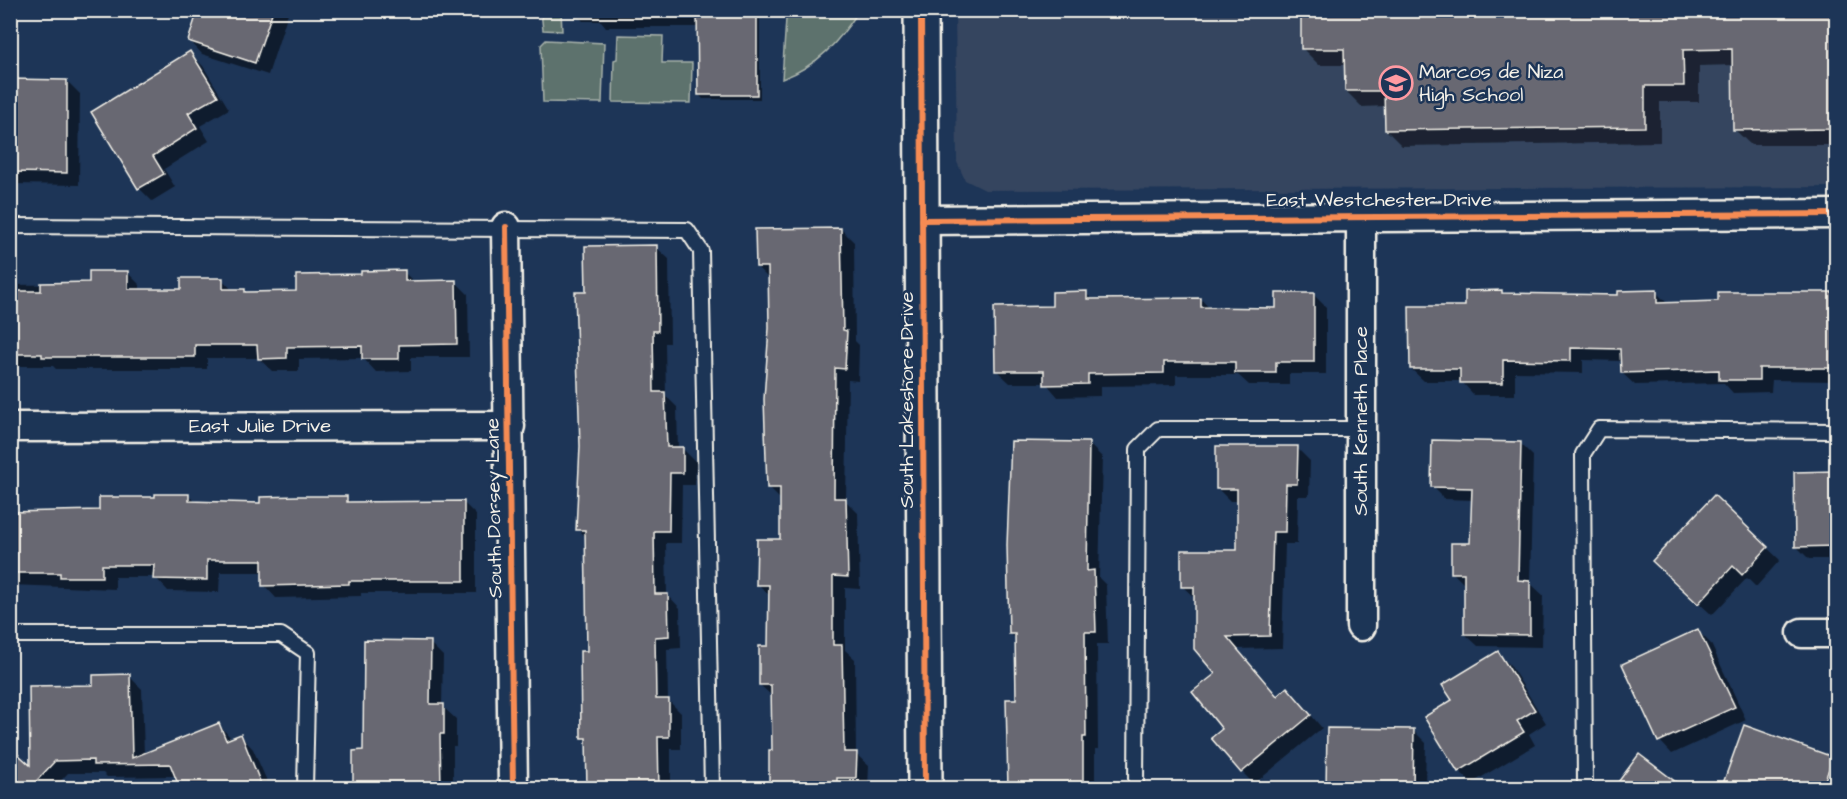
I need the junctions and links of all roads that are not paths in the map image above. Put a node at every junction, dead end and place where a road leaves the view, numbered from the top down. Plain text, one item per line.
1 (921, 10) edge
2 (1836, 214) edge
3 (1361, 216) junction
4 (922, 220) junction
5 (10, 226) edge
6 (506, 227) junction
7 (510, 426) junction
8 (10, 427) edge
9 (1361, 429) junction
10 (1836, 430) edge
11 (1361, 626) dead end
12 (1802, 633) dead end
13 (1836, 633) edge
14 (10, 635) edge
15 (305, 789) edge
16 (513, 789) edge
17 (712, 789) edge
18 (925, 789) edge
19 (1136, 789) edge
20 (1585, 789) edge

1 - 4 street, South Lakeshore Drive
2 - 3 street, East Westchester Drive
3 - 4 street, East Westchester Drive
3 - 9 street, South Kenneth Place
4 - 18 street, South Lakeshore Drive
5 - 6 lane
6 - 7 street, South Dorsey Lane
6 - 17 lane
7 - 8 street, East Julie Drive
7 - 16 street, South Dorsey Lane
9 - 11 street, South Kenneth Place
9 - 19 lane
10 - 20 lane
12 - 13 street
14 - 15 lane

